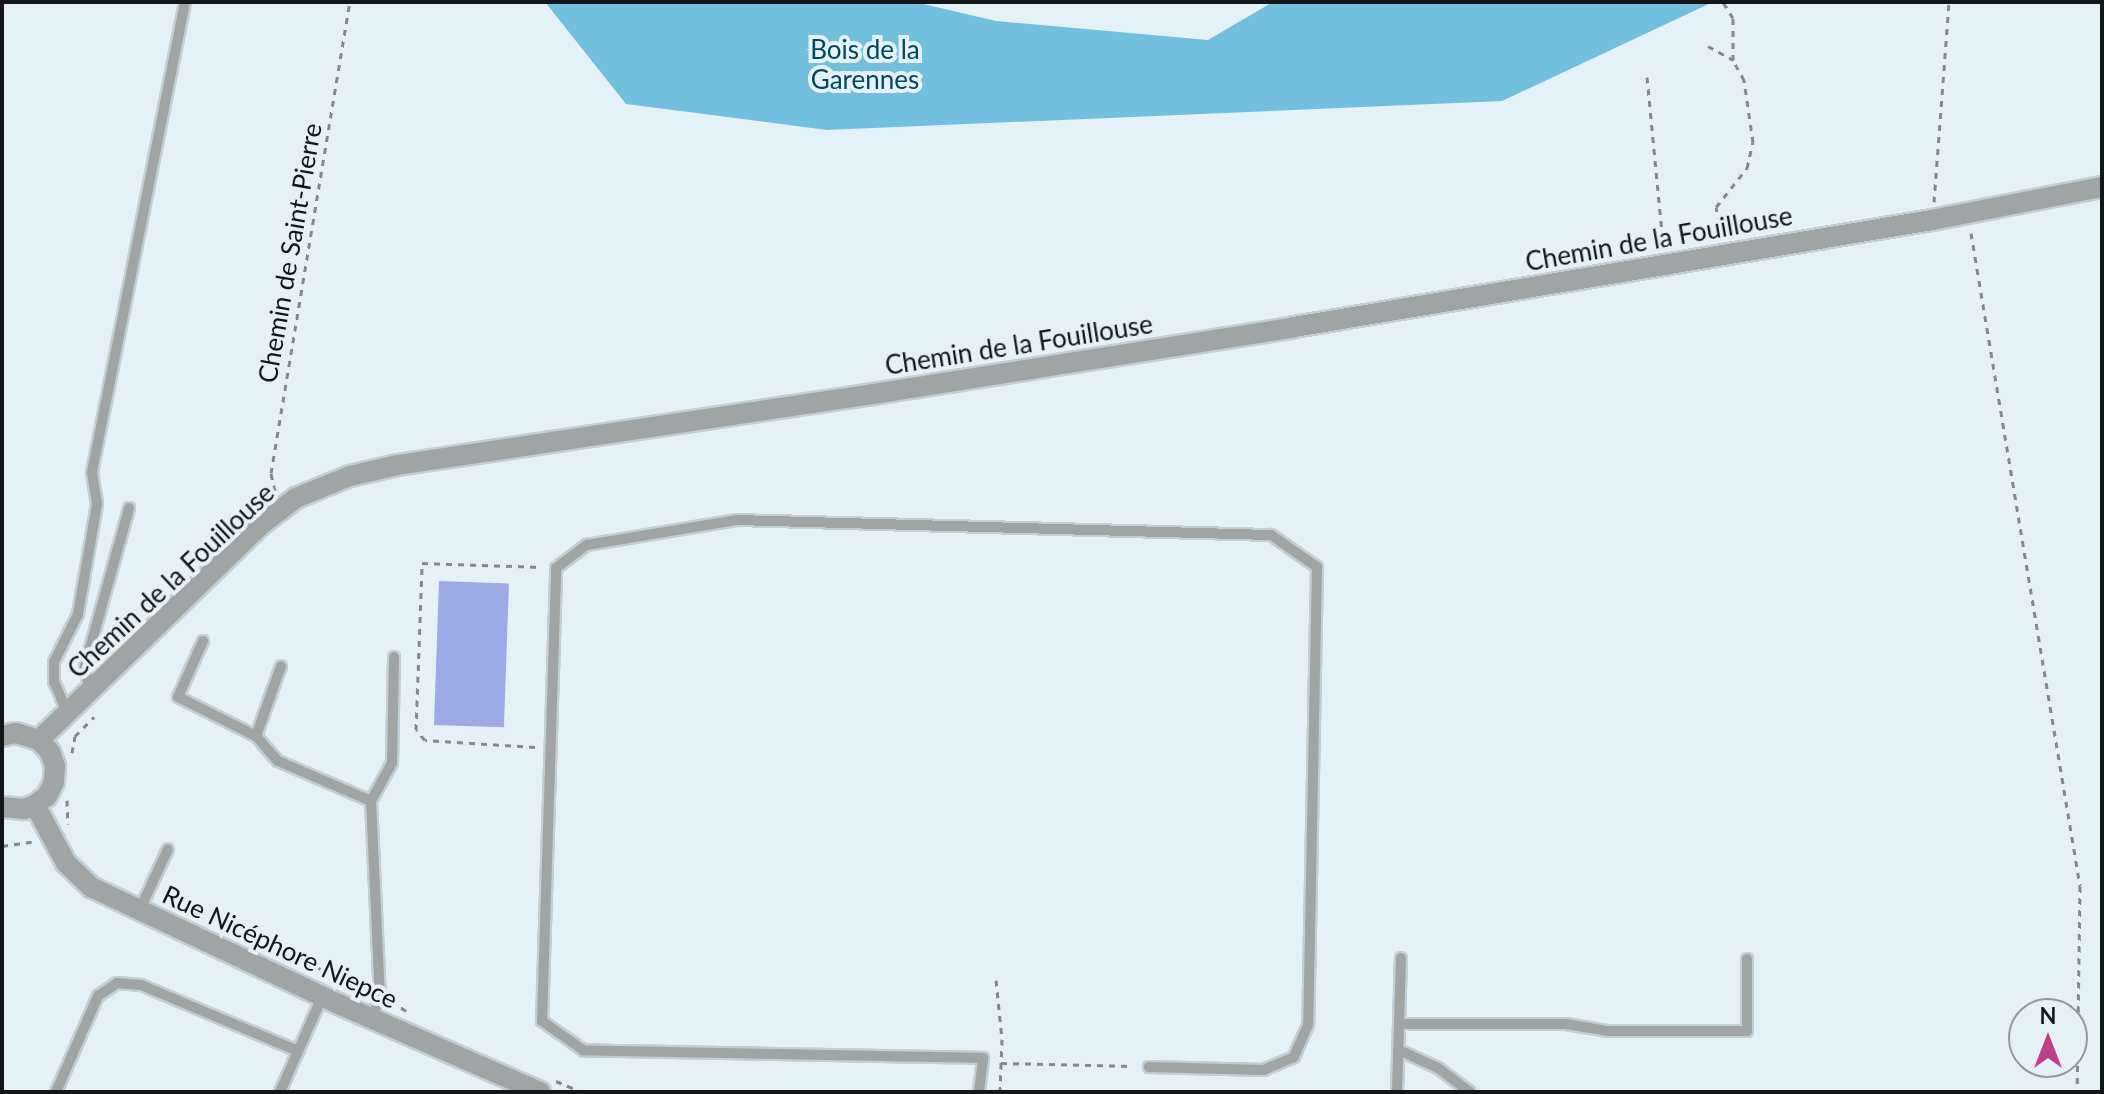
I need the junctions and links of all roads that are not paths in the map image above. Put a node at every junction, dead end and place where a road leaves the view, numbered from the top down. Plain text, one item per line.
1 (185, 2) edge
2 (2102, 187) edge
3 (129, 508) dead end
4 (203, 641) dead end
5 (394, 657) dead end
6 (281, 666) dead end
7 (98, 698) junction
8 (67, 714) junction
9 (2, 736) edge
10 (256, 736) junction
11 (39, 740) junction
12 (371, 801) junction
13 (35, 805) junction
14 (2, 807) edge
15 (168, 849) dead end
16 (139, 911) junction
17 (1401, 958) dead end
18 (1747, 959) dead end
19 (322, 997) junction
20 (372, 1019) junction
21 (1399, 1024) junction
22 (1399, 1050) junction
23 (298, 1051) junction
24 (1149, 1067) road end
25 (547, 1086) edge
26 (56, 1092) edge
27 (280, 1092) edge
28 (979, 1092) edge
29 (1397, 1092) edge
30 (1470, 1092) edge

1 - 8 lane
2 - 7 street, Chemin de la Fouillouse
3 - 7 lane
4 - 10 lane
5 - 12 lane
6 - 10 lane
7 - 8 street, Chemin de la Fouillouse
8 - 11 street, Chemin de la Fouillouse
9 - 11 street
10 - 12 lane
11 - 13 street
12 - 20 lane
13 - 14 street
13 - 16 street, Rue Nicéphore Niepce
15 - 16 lane
16 - 19 street, Rue Nicéphore Niepce
17 - 21 lane
18 - 21 lane
19 - 20 street, Rue Nicéphore Niepce
19 - 23 lane
20 - 25 street, Rue Nicéphore Niepce
21 - 22 lane
22 - 29 lane
22 - 30 lane
23 - 26 lane
23 - 27 lane
24 - 28 lane

